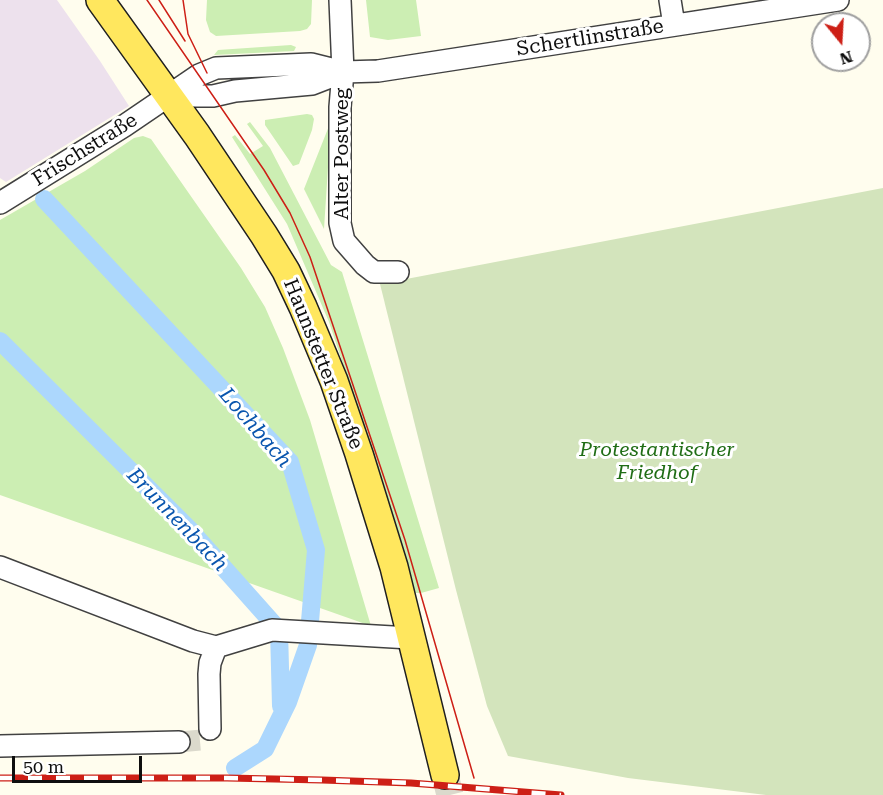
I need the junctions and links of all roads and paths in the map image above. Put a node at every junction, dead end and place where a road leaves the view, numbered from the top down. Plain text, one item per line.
1 (100, 0) edge
2 (340, 0) edge
3 (670, 0) edge
4 (838, 0) edge
5 (674, 25) junction
6 (343, 72) junction
7 (169, 96) junction
8 (0, 203) edge
9 (398, 272) dead end
10 (0, 567) edge
11 (410, 639) junction
12 (216, 647) junction
13 (210, 729) dead end
14 (180, 742) tunnel mouth
15 (0, 746) edge
16 (445, 775) tunnel mouth

1 - 7 main road, Haunstetter Straße
2 - 6 street, Alter Postweg
3 - 5 street
4 - 5 street, Schertlinstraße
5 - 6 street, Schertlinstraße
6 - 7 street, Schertlinstraße
6 - 9 street, Alter Postweg
7 - 8 street, Frischstraße
7 - 11 main road, Haunstetter Straße
10 - 12 street
11 - 12 street
11 - 16 main road, Haunstetter Straße
12 - 13 street
14 - 15 street

